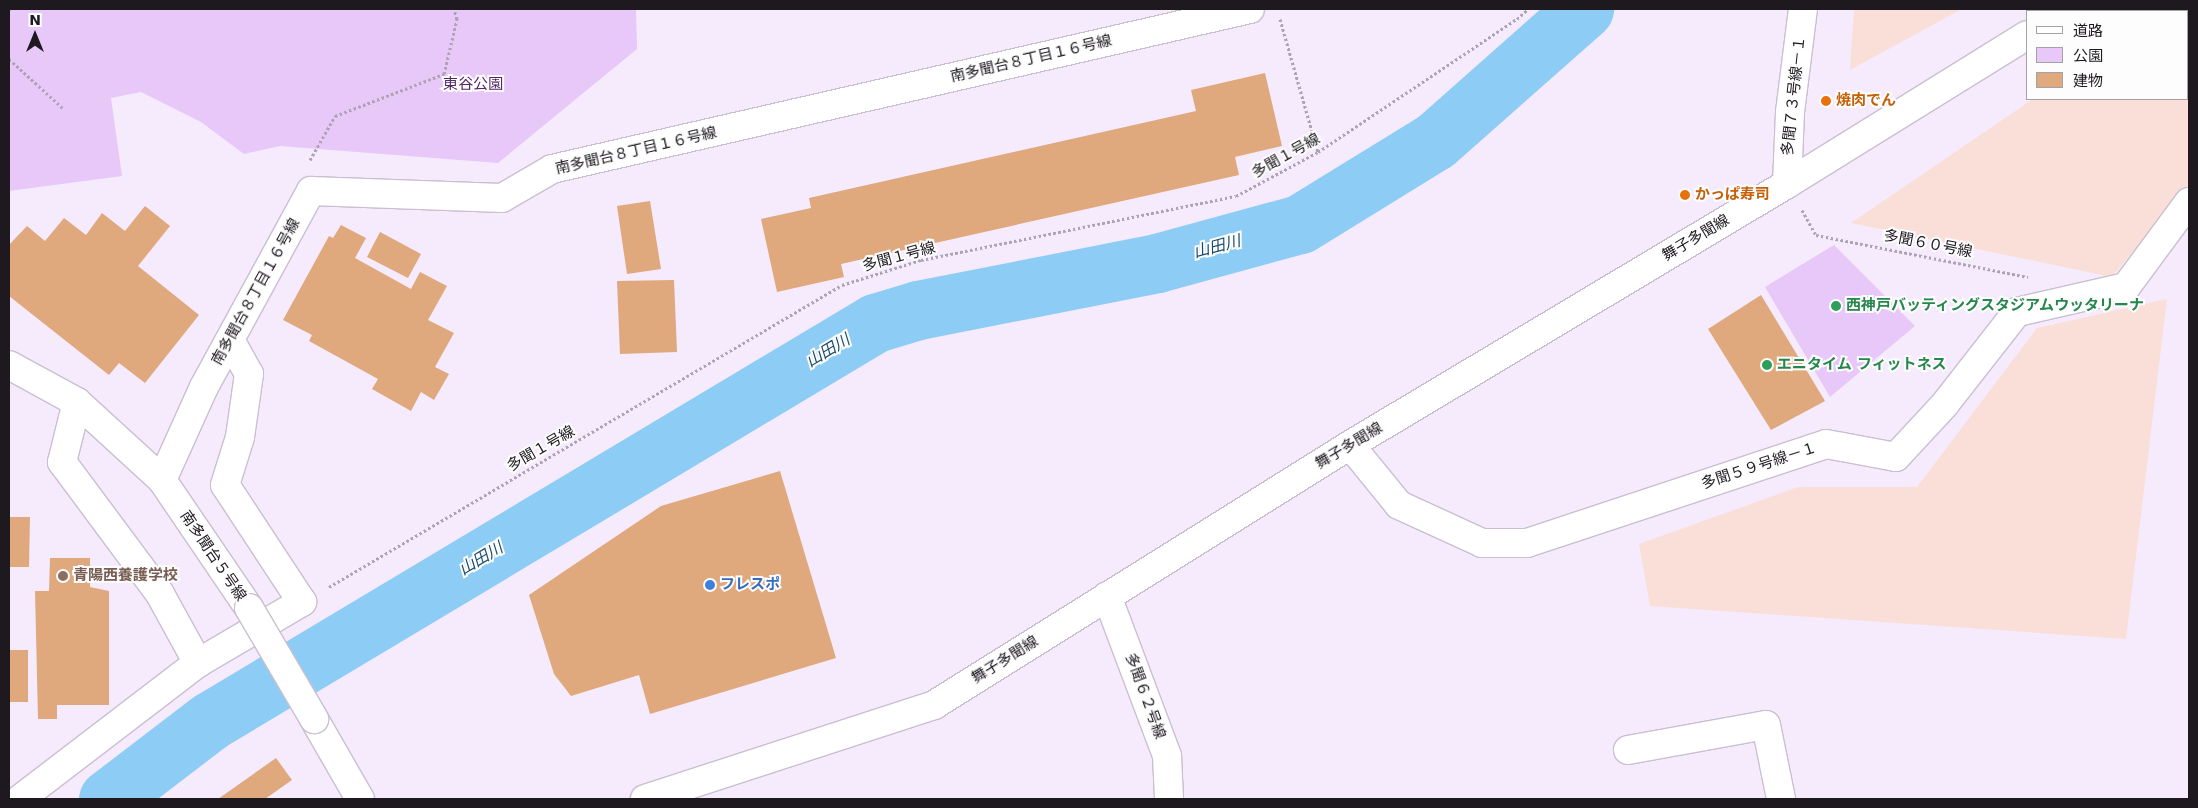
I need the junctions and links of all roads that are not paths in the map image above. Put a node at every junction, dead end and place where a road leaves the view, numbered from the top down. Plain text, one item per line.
1 (1250, 9) edge
2 (1803, 9) edge
3 (2026, 36) edge
4 (1787, 184) junction
5 (2189, 202) edge
6 (230, 340) junction
7 (9, 365) edge
8 (77, 402) junction
9 (1350, 444) junction
10 (162, 480) junction
11 (1108, 596) junction
12 (198, 663) junction
13 (1628, 750) dead end
14 (696, 792) edge
15 (20, 799) edge
16 (360, 799) edge
17 (646, 799) edge
18 (1169, 799) edge
19 (1781, 799) edge

1 - 6 street, 南多聞台８丁目１６号線
2 - 4 street, 多聞７３号線－１
3 - 4 street, 舞子多聞線
4 - 9 street, 舞子多聞線
5 - 9 street, 多聞５９号線－１
6 - 10 street, 南多聞台８丁目１６号線
6 - 12 street
7 - 8 street, 南多聞台５号線
8 - 10 street, 南多聞台５号線
8 - 12 street
9 - 11 street, 舞子多聞線
10 - 16 street, 南多聞台５号線, bridge
11 - 14 street, 舞子多聞線
11 - 18 street, 多聞６２号線
12 - 15 street
13 - 19 street
14 - 17 street, 舞子多聞線

